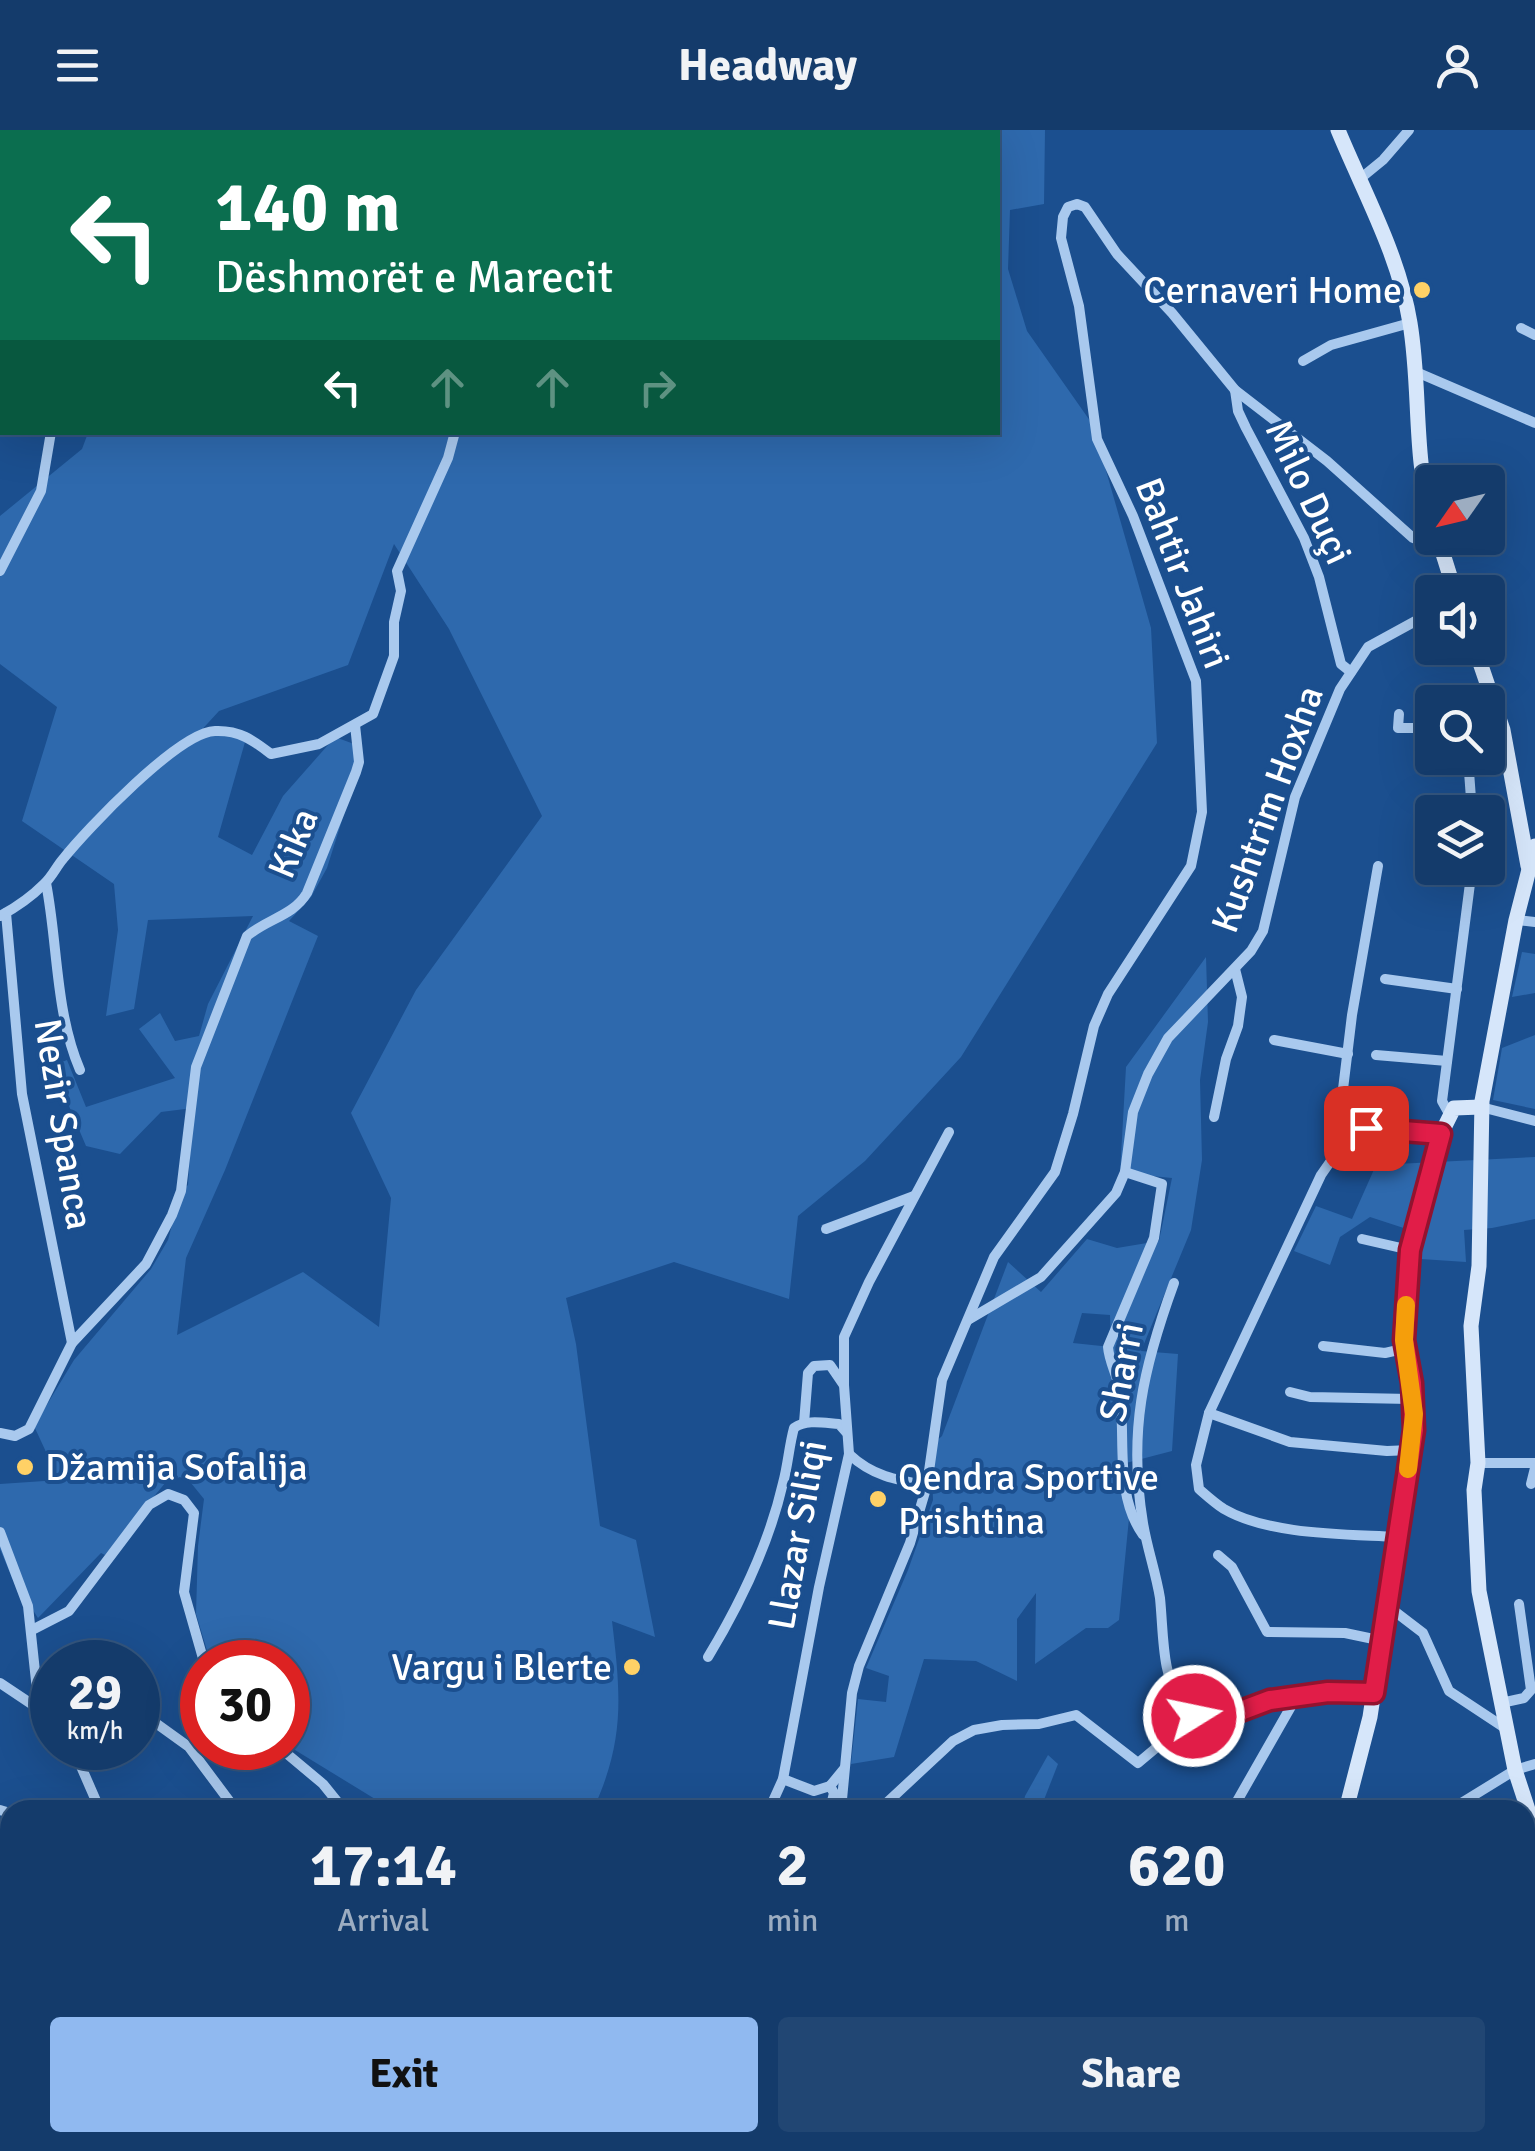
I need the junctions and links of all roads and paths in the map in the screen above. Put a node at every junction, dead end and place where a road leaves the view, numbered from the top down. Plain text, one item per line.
1 (1338, 130) edge
2 (1410, 130) edge
3 (1361, 178) junction
4 (1410, 323) junction
5 (1521, 328) dead end
6 (1535, 335) edge
7 (1303, 361) dead end
8 (1414, 371) junction
9 (1235, 390) junction
10 (1535, 423) edge
11 (51, 435) edge
12 (455, 435) edge
13 (1420, 465) edge
14 (1415, 538) edge
15 (0, 571) edge
16 (1415, 621) edge
17 (1351, 672) junction
18 (1399, 714) dead end
19 (355, 725) junction
20 (1415, 728) edge
21 (1505, 769) edge
22 (1535, 846) edge
23 (1378, 866) dead end
24 (1532, 876) edge
25 (46, 883) junction
26 (1470, 885) edge
27 (3, 915) edge
28 (1516, 920) junction
29 (1535, 922) edge
30 (1235, 968) junction
31 (1385, 979) dead end
32 (1456, 988) junction
33 (1274, 1040) dead end
34 (1348, 1054) junction
35 (1376, 1056) dead end
36 (1447, 1061) junction
37 (80, 1070) dead end
38 (1454, 1108) junction
39 (1481, 1108) junction
40 (1214, 1117) dead end
41 (1535, 1121) edge
42 (1366, 1128) dead end
43 (949, 1132) dead end
44 (1441, 1134) junction
45 (1125, 1172) junction
46 (915, 1196) junction
47 (826, 1230) dead end
48 (1362, 1239) dead end
49 (1410, 1250) junction
50 (1174, 1283) dead end
51 (967, 1320) junction
52 (72, 1344) junction
53 (1323, 1346) dead end
54 (1408, 1348) junction
55 (844, 1385) junction
56 (1290, 1392) dead end
57 (1410, 1399) junction
58 (1210, 1412) junction
59 (804, 1423) junction
60 (0, 1433) edge
61 (847, 1433) junction
62 (1411, 1450) junction
63 (849, 1454) junction
64 (1478, 1463) junction
65 (1535, 1465) edge
66 (1531, 1484) dead end
67 (927, 1485) junction
68 (0, 1532) edge
69 (1396, 1537) junction
70 (1147, 1540) junction
71 (1218, 1555) dead end
72 (1519, 1604) dead end
73 (1389, 1607) junction
74 (32, 1630) junction
75 (33, 1640) edge
76 (198, 1640) edge
77 (1383, 1641) junction
78 (708, 1657) dead end
79 (0, 1682) edge
80 (1374, 1693) junction
81 (1297, 1696) junction
82 (1154, 1702) dead end
83 (30, 1703) edge
84 (1501, 1703) junction
85 (1184, 1708) junction
86 (1194, 1716) junction
87 (160, 1727) edge
88 (1509, 1730) junction
89 (1535, 1764) edge
90 (844, 1769) junction
91 (82, 1770) edge
92 (306, 1770) edge
93 (1515, 1770) junction
94 (783, 1780) junction
95 (830, 1786) junction
96 (95, 1800) edge
97 (229, 1800) edge
98 (336, 1800) edge
99 (773, 1800) edge
100 (832, 1800) edge
101 (842, 1800) edge
102 (890, 1800) edge
103 (1238, 1800) edge
104 (1349, 1800) edge
105 (1466, 1800) edge
106 (1525, 1800) edge

1 - 3 street
2 - 3 street
3 - 4 street
4 - 7 street
4 - 8 street
5 - 6 street
8 - 10 street
8 - 13 street
9 - 14 street, Bahtir Jahiri
9 - 17 street, Milo Duçi
9 - 51 street, Bahtir Jahiri
11 - 15 street
12 - 19 street
16 - 17 street, Kushtrim Hoxha
17 - 30 street, Kushtrim Hoxha
18 - 20 street
19 - 25 street, Kika
19 - 52 street, Kika
21 - 24 street
22 - 24 street
23 - 34 street
24 - 28 street
25 - 27 street, Kika
25 - 37 street
26 - 32 street
27 - 52 street, Nezir Spanca
28 - 29 street
28 - 39 street
30 - 40 street
30 - 45 street, Kushtrim Hoxha
31 - 32 street
32 - 36 street
33 - 34 street
34 - 58 street
35 - 36 street
36 - 38 street
38 - 39 street
38 - 44 street
39 - 41 street
39 - 64 street
42 - 44 street
43 - 46 street, Llazar Siliqi
44 - 49 street
45 - 51 street, Kushtrim Hoxha
45 - 70 street
46 - 47 street
46 - 55 street, Llazar Siliqi
48 - 49 street
49 - 54 street
50 - 70 street, Sharri
51 - 67 street, Bahtir Jahiri
52 - 60 street, Kika
53 - 54 street
54 - 57 street
55 - 59 street
55 - 61 street, Llazar Siliqi
56 - 57 street
57 - 62 street
58 - 62 street
58 - 69 street
59 - 61 street
59 - 78 street
61 - 63 street, Llazar Siliqi
62 - 69 street
63 - 67 street
63 - 94 street, Llazar Siliqi
64 - 65 street
64 - 84 street
65 - 66 street
67 - 90 street, Bahtir Jahiri
68 - 74 street
69 - 73 street
70 - 85 street, Sharri
71 - 77 street
72 - 84 street
73 - 77 street
73 - 88 street
74 - 75 street
74 - 76 street
77 - 80 street
79 - 83 street
80 - 81 street
80 - 104 street
81 - 86 street
81 - 103 street
82 - 85 street
84 - 88 street
85 - 86 street
86 - 102 street
87 - 97 street
88 - 93 street
89 - 93 street
90 - 95 street
90 - 101 street, Bahtir Jahiri
91 - 96 street
92 - 98 street
93 - 105 street
93 - 106 street
94 - 95 street
94 - 99 street, Llazar Siliqi
95 - 100 street

